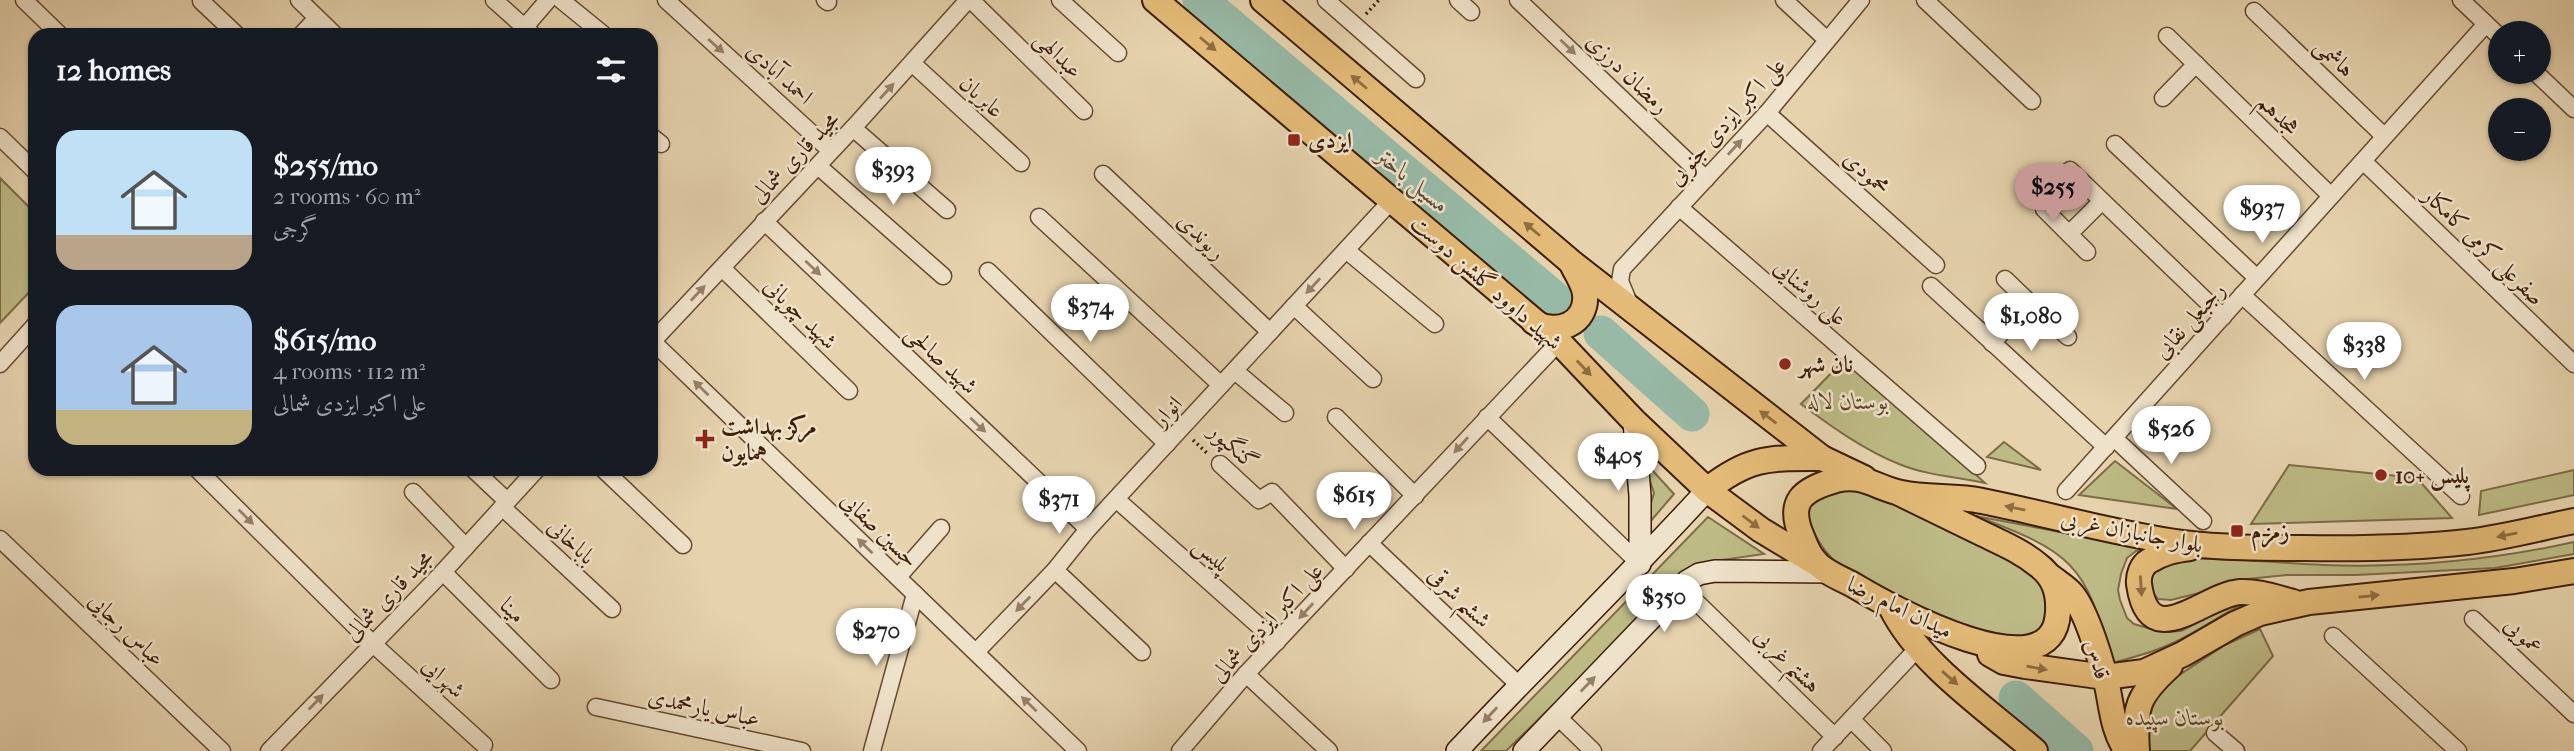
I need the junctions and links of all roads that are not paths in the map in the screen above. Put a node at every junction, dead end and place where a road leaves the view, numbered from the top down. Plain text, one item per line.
1 (24, 0) edge
2 (299, 0) edge
3 (494, 0) edge
4 (548, 0) edge
5 (561, 0) edge
6 (666, 0) edge
7 (970, 0) edge
8 (1060, 0) edge
9 (1156, 0) edge
10 (1263, 0) edge
11 (1326, 0) edge
12 (1458, 0) edge
13 (1518, 0) edge
14 (1784, 0) edge
15 (1861, 0) edge
16 (1925, 0) edge
17 (2461, 0) edge
18 (201, 2) edge
19 (2253, 11) dead end
20 (1471, 12) dead end
21 (317, 18) junction
22 (2486, 23) joint
23 (53, 28) edge
24 (229, 28) edge
25 (308, 28) edge
26 (328, 28) edge
27 (520, 28) edge
28 (528, 28) edge
29 (595, 28) edge
30 (2167, 36) dead end
31 (1827, 40) junction
32 (1118, 53) dead end
33 (912, 63) junction
34 (2196, 64) junction
35 (1416, 79) dead end
36 (2548, 84) edge
37 (2163, 98) dead end
38 (2032, 101) dead end
39 (2574, 109) edge
40 (1084, 111) dead end
41 (1767, 113) junction
42 (853, 128) junction
43 (2384, 136) junction
44 (0, 137) edge
45 (2115, 144) dead end
46 (831, 151) junction
47 (2363, 161) junction
48 (1021, 163) dead end
49 (28, 164) edge
50 (818, 166) junction
51 (2070, 170) dead end
52 (1103, 174) dead end
53 (1706, 179) junction
54 (2331, 196) junction
55 (1392, 200) junction
56 (2102, 201) junction
57 (1679, 207) junction
58 (2044, 209) dead end
59 (947, 211) dead end
60 (1039, 217) dead end
61 (764, 221) junction
62 (2069, 234) junction
63 (1346, 250) junction
64 (2087, 252) dead end
65 (1571, 262) junction
66 (1936, 265) dead end
67 (722, 268) junction
68 (988, 271) dead end
69 (943, 276) dead end
70 (2257, 278) junction
71 (2005, 279) dead end
72 (1931, 286) dead end
73 (2242, 295) junction
74 (2030, 303) junction
75 (1294, 306) junction
76 (2223, 317) junction
77 (1534, 321) junction
78 (1651, 323) junction
79 (1435, 324) dead end
80 (1270, 332) junction
81 (28, 333) edge
82 (658, 334) edge
83 (2068, 337) dead end
84 (1559, 342) junction
85 (1993, 343) junction
86 (658, 348) edge
87 (0, 364) edge
88 (2574, 364) edge
89 (1234, 371) junction
90 (1373, 379) dead end
91 (1221, 385) junction
92 (849, 391) dead end
93 (1285, 413) dead end
94 (1336, 417) dead end
95 (1487, 417) junction
96 (1634, 421) junction
97 (2110, 442) junction
98 (1167, 444) junction
99 (1822, 458) junction
100 (1220, 464) road end
101 (1977, 466) dead end
102 (204, 476) edge
103 (480, 476) edge
104 (531, 476) edge
105 (610, 476) edge
106 (1864, 479) junction
107 (1707, 490) junction
108 (2066, 491) dead end
109 (413, 492) dead end
110 (1899, 493) junction
111 (1415, 496) junction
112 (2461, 496) dead end
113 (1116, 499) junction
114 (505, 504) junction
115 (2203, 521) dead end
116 (2574, 521) edge
117 (941, 528) dead end
118 (1088, 529) junction
119 (0, 540) edge
120 (1369, 543) junction
121 (683, 545) dead end
122 (466, 547) junction
123 (2234, 548) junction
124 (1640, 564) junction
125 (1823, 568) junction
126 (1055, 569) junction
127 (1346, 569) junction
128 (2574, 571) edge
129 (443, 572) junction
130 (898, 577) junction
131 (2051, 577) junction
132 (1680, 586) junction
133 (915, 594) junction
134 (2301, 604) junction
135 (1891, 607) junction
136 (612, 609) dead end
137 (2473, 619) dead end
138 (2333, 636) dead end
139 (1277, 642) junction
140 (1976, 642) junction
141 (372, 643) junction
142 (1917, 649) junction
143 (976, 652) junction
144 (1143, 652) dead end
145 (2183, 654) junction
146 (1246, 674) junction
147 (2105, 677) junction
148 (551, 680) dead end
149 (1519, 685) junction
150 (596, 707) dead end
151 (2574, 714) edge
152 (1557, 716) junction
153 (1852, 720) junction
154 (2215, 733) dead end
155 (1835, 737) junction
156 (484, 745) dead end
157 (222, 751) edge
158 (269, 751) edge
159 (802, 751) edge
160 (873, 751) edge
161 (1078, 751) edge
162 (1180, 751) edge
163 (1329, 751) edge
164 (1457, 751) edge
165 (1524, 751) edge
166 (1593, 751) edge
167 (1821, 751) edge
168 (1883, 751) edge
169 (2035, 751) edge
170 (2127, 751) edge
171 (2137, 751) edge
172 (2236, 751) edge
173 (2458, 751) edge

1 - 23 street
2 - 21 street
3 - 27 street
4 - 28 street
5 - 29 street
6 -> 46 street, احمد آبادی
7 - 33 street, مجید قاری شمالی
7 - 40 street, عبدالهی
8 - 32 street
9 -> 55 main road, شهید داوود گلشن دوست
65 -> 10 main road
11 - 35 street
12 - 20 street
13 -> 53 street, رمضان درزی
14 - 31 street
15 - 31 street, علی اکبر ایزدی جنوبی
16 - 38 street
17 - 22 street
18 - 24 street
19 - 43 street, هاشمی
21 - 25 street
21 - 26 street
22 - 43 street, رجبعلی نقابی
30 - 34 street, هجدهم
31 - 41 street, علی اکبر ایزدی جنوبی
42 -> 33 street, مجید قاری شمالی
33 - 48 street, عابریان
34 - 37 street
34 - 54 street, هجدهم
36 - 39 street
53 -> 41 street, علی اکبر ایزدی جنوبی
41 - 66 street, محمودی
42 - 46 street, مجید قاری شمالی
42 - 59 street
43 - 47 street, رجبعلی نقابی
44 - 49 street
45 - 70 street
46 - 50 street, مجید قاری شمالی
47 - 54 street, رجبعلی نقابی
47 - 88 street, صفرعلی کرمی کامکار
50 - 61 street, مجید قاری شمالی
50 - 69 street
51 - 56 street
52 - 80 street, ریوندی
53 - 57 street, علی اکبر ایزدی جنوبی
54 - 70 street, رجبعلی نقابی
55 - 63 street, انوار
55 - 77 main road, شهید داوود گلشن دوست
56 - 62 street
56 - 76 street
57 - 78 street, علی اکبر ایزدی جنوبی
57 - 101 street, علی روشنایی
58 - 62 street
60 - 91 street
61 - 67 street, مجید قاری شمالی
61 -> 118 street, شهید صالحی
62 - 64 street
63 -> 75 street, انوار
63 - 79 street
65 - 77 main road
65 - 78 main road
82 -> 67 street, مجید قاری شمالی
67 - 92 street, شهید چوپانی
68 - 98 street
70 - 73 street, رجبعلی نقابی
71 - 74 street
72 - 85 street
73 - 76 street, رجبعلی نقابی
73 - 112 street
74 - 83 street
74 - 85 street
75 - 80 street, انوار
75 - 90 street
76 - 97 street, رجبعلی نقابی
77 - 84 main road, شهید داوود گلشن دوست
99 -> 78 main road
80 - 89 street, انوار
81 - 87 street
84 - 95 street, علی اکبر ایزدی شمالی
84 -> 96 main road, شهید داوود گلشن دوست
85 - 97 street
130 -> 86 street, حسین صفایی
89 - 91 street, انوار
89 - 93 street
91 - 98 street, انوار
94 - 111 street
95 -> 111 street, علی اکبر ایزدی شمالی
95 - 124 street
96 - 107 main road, شهید داوود گلشن دوست
96 - 124 main road
97 - 108 street, رجبعلی نقابی
97 - 115 street
98 - 113 street, انوار
99 - 106 main road
99 - 107 main road
100 - 127 street, گنگپور
102 -> 141 street, شهرایی
103 - 114 street, باباخانی
104 - 114 street, مجید قاری شمالی
105 - 121 street
106 - 110 main road
106 - 125 main road
107 - 124 main road
107 -> 125 main road, شهید داوود گلشن دوست
109 - 122 street
123 -> 110 main road, بلوار جانبازان غربی
110 - 131 main road
111 - 120 street, علی اکبر ایزدی شمالی
113 - 118 street, انوار
113 - 139 street, پلیس
114 - 122 street, مجید قاری شمالی
114 - 136 street, باباخانی
116 -> 123 main road, بلوار جانبازان غربی
117 - 130 street
118 - 126 street, انوار
119 - 157 street, عباس رجایی
120 - 127 street, علی اکبر ایزدی شمالی
120 - 149 street, ششم شرقی
122 - 129 street, مجید قاری شمالی
123 -> 134 main road
124 - 149 main road
125 - 132 main road
125 - 135 main road, میدان امام رضا
126 -> 143 street, انوار
126 - 144 street
127 -> 139 street, علی اکبر ایزدی شمالی
134 -> 128 main road
129 - 141 street, مجید قاری شمالی
129 - 148 street, مینا
130 - 133 street, حسین صفایی
131 - 140 main road, میدان امام رضا
131 - 147 main road, قدس
152 -> 132 main road
132 - 155 street, هشتم غربی
133 - 143 street, حسین صفایی
133 - 160 street
134 - 145 main road
135 - 140 main road, میدان امام رضا
135 - 142 main road
137 - 151 street, عمویی
138 - 173 street
139 - 146 street, علی اکبر ایزدی شمالی
140 -> 147 main road
141 - 156 street, شهرایی
158 -> 141 street, مجید قاری شمالی
142 - 153 street
142 -> 169 main road
161 -> 143 street, حسین صفایی
145 - 147 main road
145 - 171 main road
146 - 162 street, علی اکبر ایزدی شمالی
146 - 163 street
147 - 170 main road, قدس
149 -> 164 main road
150 - 159 street, عباس یارمحمدی
152 - 165 main road
152 - 166 street
153 - 155 street
153 - 168 street
154 - 172 street
155 - 167 street

